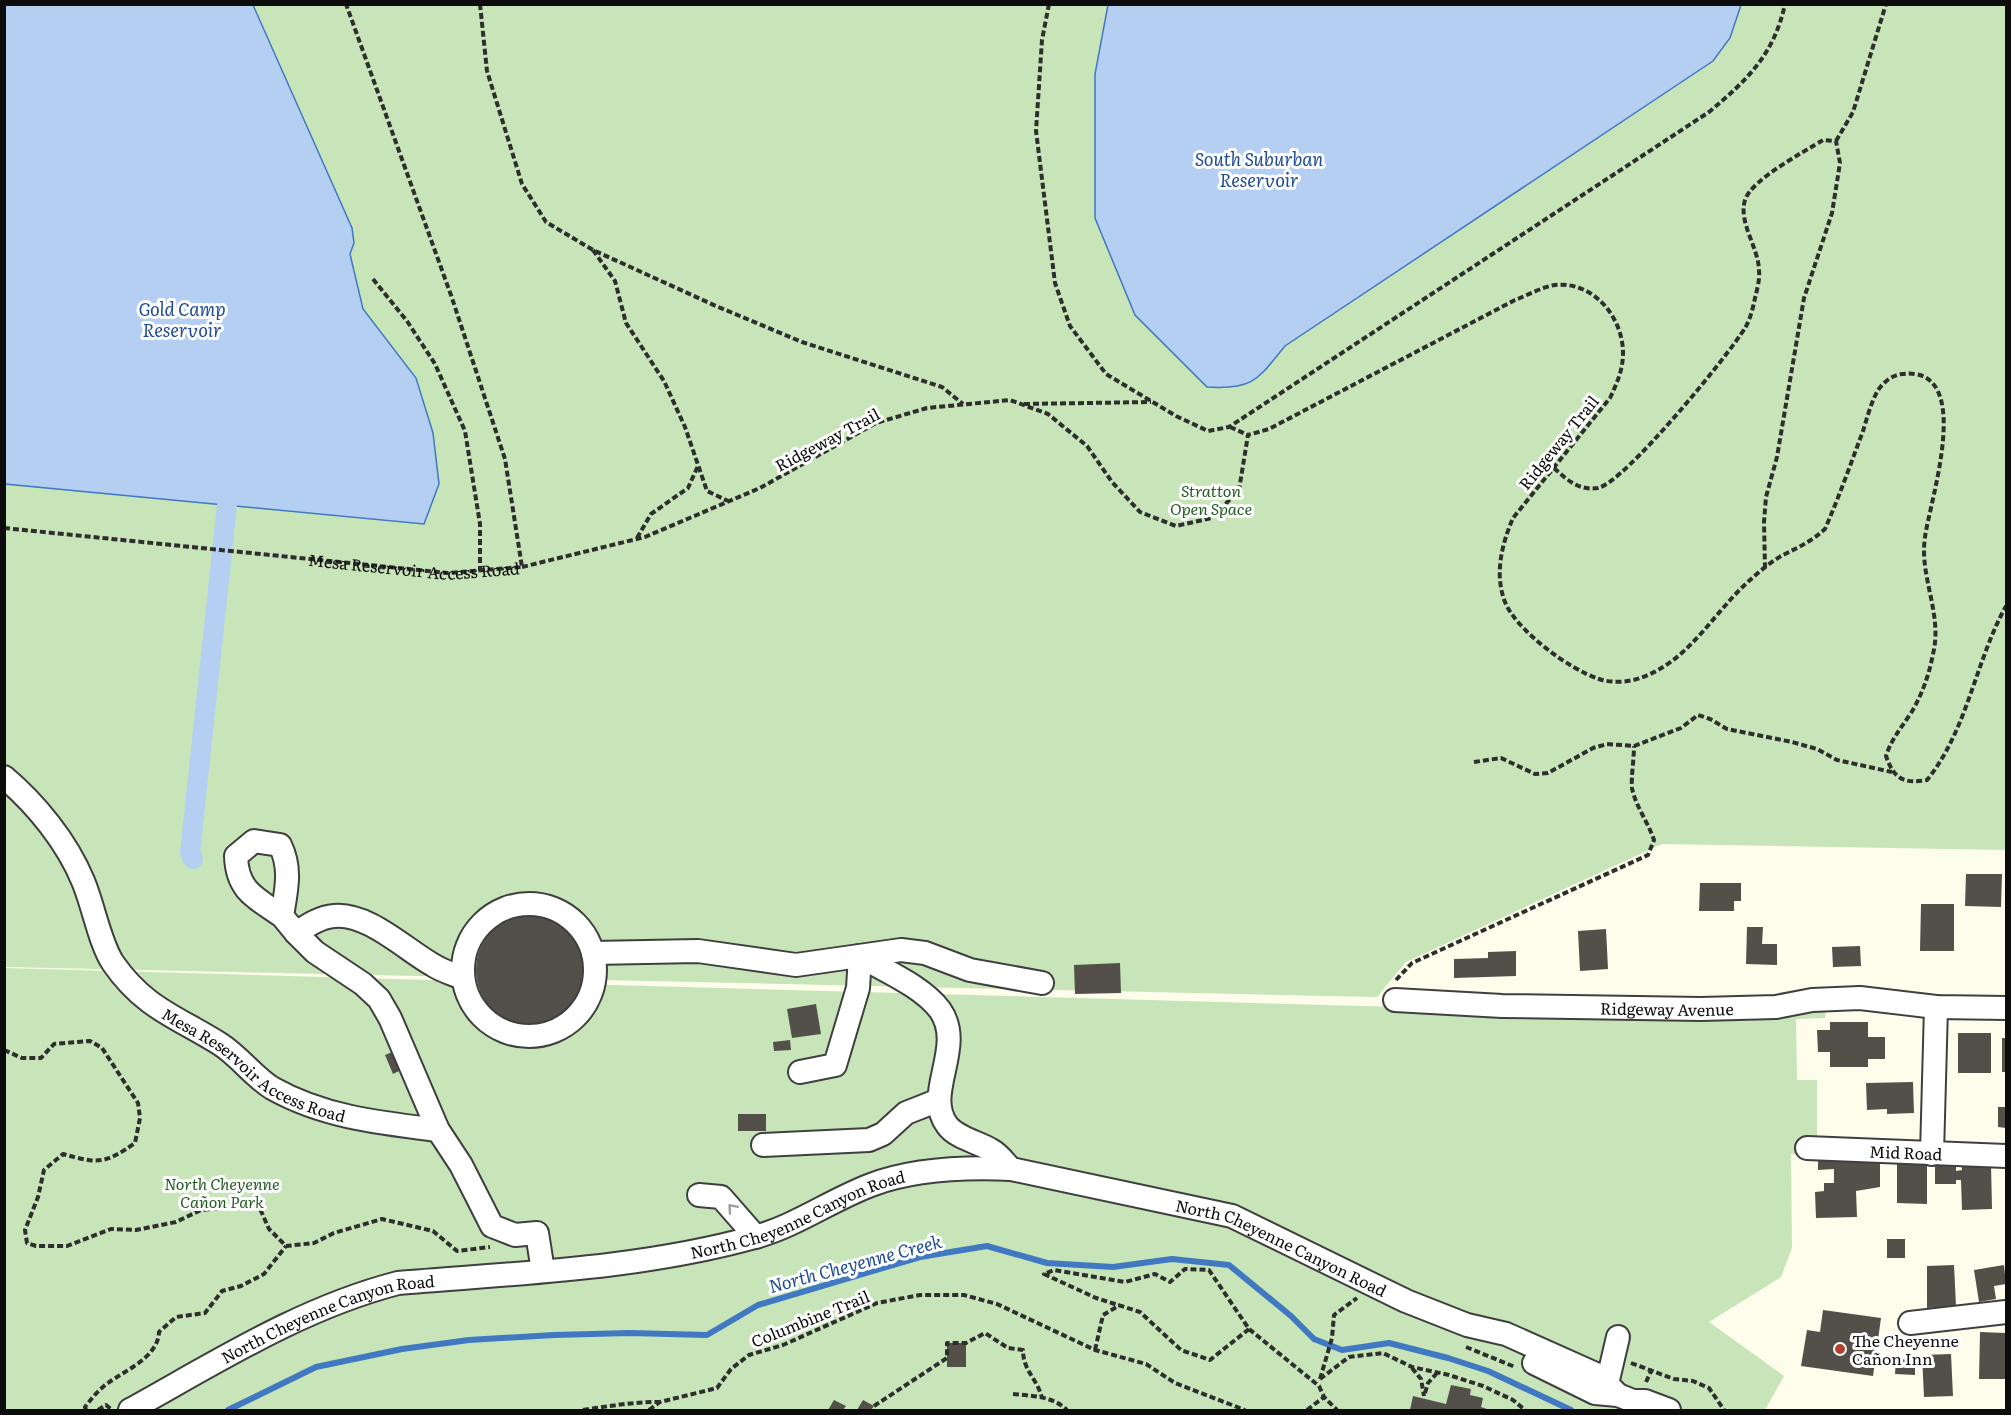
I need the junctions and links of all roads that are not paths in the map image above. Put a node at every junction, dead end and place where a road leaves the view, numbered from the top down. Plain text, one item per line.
1 (4, 777) edge
2 (593, 953) junction
3 (860, 956) junction
4 (463, 978) junction
5 (1042, 983) dead end
6 (1394, 991) road end
7 (1936, 1007) junction
8 (2007, 1008) edge
9 (800, 1072) dead end
10 (939, 1100) junction
11 (438, 1130) junction
12 (763, 1144) dead end
13 (1807, 1148) dead end
14 (1932, 1154) junction
15 (2007, 1156) edge
16 (1011, 1169) junction
17 (699, 1195) dead end
18 (756, 1237) junction
19 (543, 1271) junction
20 (2007, 1312) edge
21 (1910, 1323) dead end
22 (1618, 1337) dead end
23 (1624, 1398) edge
24 (121, 1410) edge
25 (1669, 1410) edge

1 - 11 street, Mesa Reservoir Access Road
2 - 3 street
2 - 4 street
2 - 4 street
3 - 5 street
3 - 9 street
3 - 10 street
4 - 11 street
6 - 7 street, Ridgeway Avenue
7 - 8 street, Ridgeway Avenue
7 - 14 street
10 - 12 street
10 - 16 street
11 - 19 street
13 - 14 street, Mid Road
14 - 15 street, Mid Road
16 - 18 street, North Cheyenne Canyon Road
16 - 23 street, North Cheyenne Canyon Road
18 -> 17 street
18 - 19 street, North Cheyenne Canyon Road
19 - 24 street, North Cheyenne Canyon Road
20 - 21 street
22 - 23 street
23 - 25 street, North Cheyenne Canyon Road

